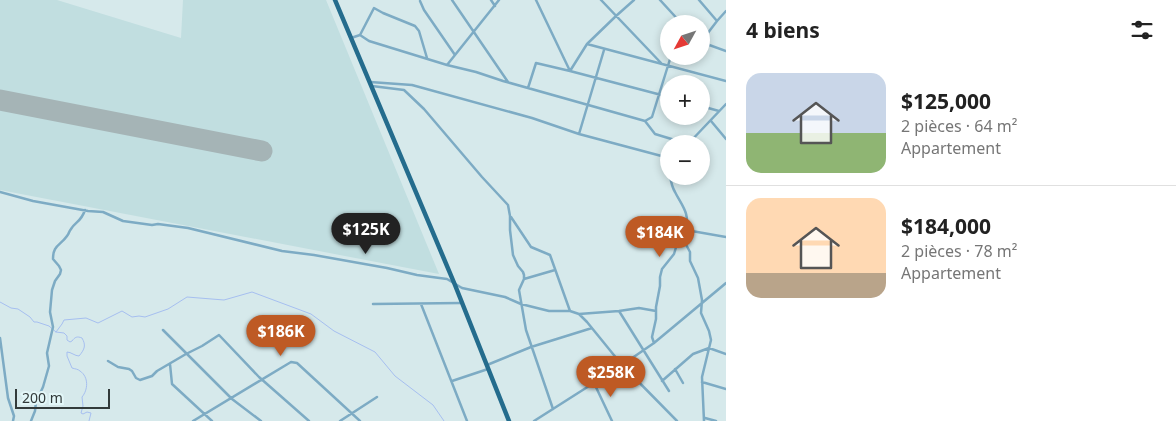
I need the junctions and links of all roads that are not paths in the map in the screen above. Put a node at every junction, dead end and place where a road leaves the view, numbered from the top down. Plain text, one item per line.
1 (335, 0) edge
2 (452, 0) edge
3 (491, 0) edge
4 (499, 0) edge
5 (536, 0) edge
6 (601, 0) edge
7 (634, 0) edge
8 (660, 0) edge
9 (699, 0) edge
10 (420, 1) dead end
11 (495, 6) junction
12 (726, 12) edge
13 (674, 15) edge
14 (616, 16) junction
15 (717, 20) junction
16 (710, 30) edge
17 (474, 32) junction
18 (360, 35) junction
19 (351, 38) junction
20 (587, 44) junction
21 (710, 45) edge
22 (604, 50) junction
23 (726, 51) edge
24 (455, 55) junction
25 (427, 58) junction
26 (660, 62) edge
27 (660, 64) edge
28 (447, 65) junction
29 (663, 65) edge
30 (668, 66) junction
31 (570, 71) junction
32 (665, 75) edge
33 (596, 78) junction
34 (726, 81) edge
35 (509, 83) junction
36 (371, 84) junction
37 (528, 88) junction
38 (660, 94) joint
39 (726, 104) edge
40 (588, 105) junction
41 (710, 108) edge
42 (719, 111) junction
43 (645, 121) junction
44 (710, 121) joint
45 (706, 125) edge
46 (579, 134) junction
47 (697, 135) edge
48 (660, 136) edge
49 (726, 139) edge
50 (660, 156) edge
51 (673, 185) edge
52 (0, 192) edge
53 (84, 210) junction
54 (510, 216) junction
55 (686, 230) junction
56 (680, 237) junction
57 (726, 237) edge
58 (555, 270) junction
59 (524, 279) junction
60 (726, 283) edge
61 (455, 285) junction
62 (462, 303) junction
63 (373, 304) dead end
64 (421, 304) junction
65 (521, 304) junction
66 (701, 304) junction
67 (570, 311) junction
68 (619, 311) junction
69 (656, 311) junction
70 (579, 314) junction
71 (592, 328) junction
72 (163, 330) dead end
73 (0, 338) edge
74 (654, 343) junction
75 (531, 347) junction
76 (710, 348) junction
77 (643, 350) junction
78 (186, 354) junction
79 (726, 354) edge
80 (108, 361) dead end
81 (170, 364) junction
82 (622, 365) junction
83 (488, 367) junction
84 (675, 369) junction
85 (263, 380) junction
86 (662, 380) junction
87 (452, 381) junction
88 (702, 382) junction
89 (594, 383) junction
90 (682, 383) dead end
91 (726, 389) edge
92 (669, 391) dead end
93 (377, 397) dead end
94 (232, 399) junction
95 (553, 409) junction
96 (204, 414) junction
97 (351, 414) junction
98 (704, 419) edge
99 (13, 421) edge
100 (31, 421) edge
101 (193, 421) edge
102 (212, 421) edge
103 (261, 421) edge
104 (309, 421) edge
105 (340, 421) edge
106 (360, 421) edge
107 (467, 421) edge
108 (508, 421) edge
109 (534, 421) edge
110 (612, 421) edge
111 (677, 421) edge
112 (716, 421) edge

1 - 19 highway
2 - 17 street
3 - 11 street
4 - 11 street
5 - 31 street
6 - 14 street
7 - 14 street
8 - 13 street
9 - 15 street
10 - 24 street
11 - 17 street
12 - 15 street
14 - 20 street
14 - 26 street
15 - 16 street
17 - 24 street
17 - 35 street
18 - 19 street
18 - 25 street
18 - 25 street
19 - 36 highway
20 - 22 street
20 - 31 street
21 - 23 street
22 - 27 street
22 - 33 street
24 - 28 street
25 - 28 street
28 - 35 street
29 - 30 street
30 - 32 street
30 - 34 street
31 - 33 street
31 - 37 street
33 - 38 street
33 - 40 street
35 - 37 street
36 - 46 street
36 - 54 street
36 - 61 highway
37 - 40 street
38 - 43 street
39 - 42 street
40 - 43 street
40 - 46 street
41 - 42 street
42 - 44 street
43 - 48 street
44 - 49 street
45 - 47 street
46 - 50 street
51 - 55 street
52 - 53 street
53 - 61 street
53 - 100 street
54 - 58 street
54 - 59 street
55 - 56 street
55 - 57 street
56 - 66 street
56 - 69 street
58 - 59 street
58 - 67 street
59 - 65 street
60 - 66 street
61 - 62 highway
61 - 65 street
62 - 64 street
62 - 83 highway
63 - 64 street
64 - 87 street
65 - 67 street
65 - 75 street
66 - 74 street
66 - 76 street
67 - 70 street
68 - 69 street
68 - 70 street
68 - 77 street
69 - 74 street
70 - 71 street
71 - 75 street
71 - 82 street
72 - 78 street
73 - 99 street
74 - 77 street
75 - 83 street
75 - 95 street
76 - 79 street
76 - 84 street
76 - 88 street
77 - 82 street
77 - 86 street
78 - 81 street
78 - 85 street
78 - 94 street
80 - 81 street
81 - 96 street
82 - 89 street
82 - 111 street
83 - 87 street
83 - 108 highway
84 - 86 street
84 - 90 street
85 - 94 street
85 - 97 street
85 - 104 street
86 - 92 street
87 - 107 street
88 - 91 street
88 - 98 street
89 - 95 street
89 - 110 street
93 - 97 street
94 - 96 street
94 - 103 street
95 - 109 street
96 - 101 street
96 - 102 street
97 - 105 street
97 - 106 street
98 - 112 street

